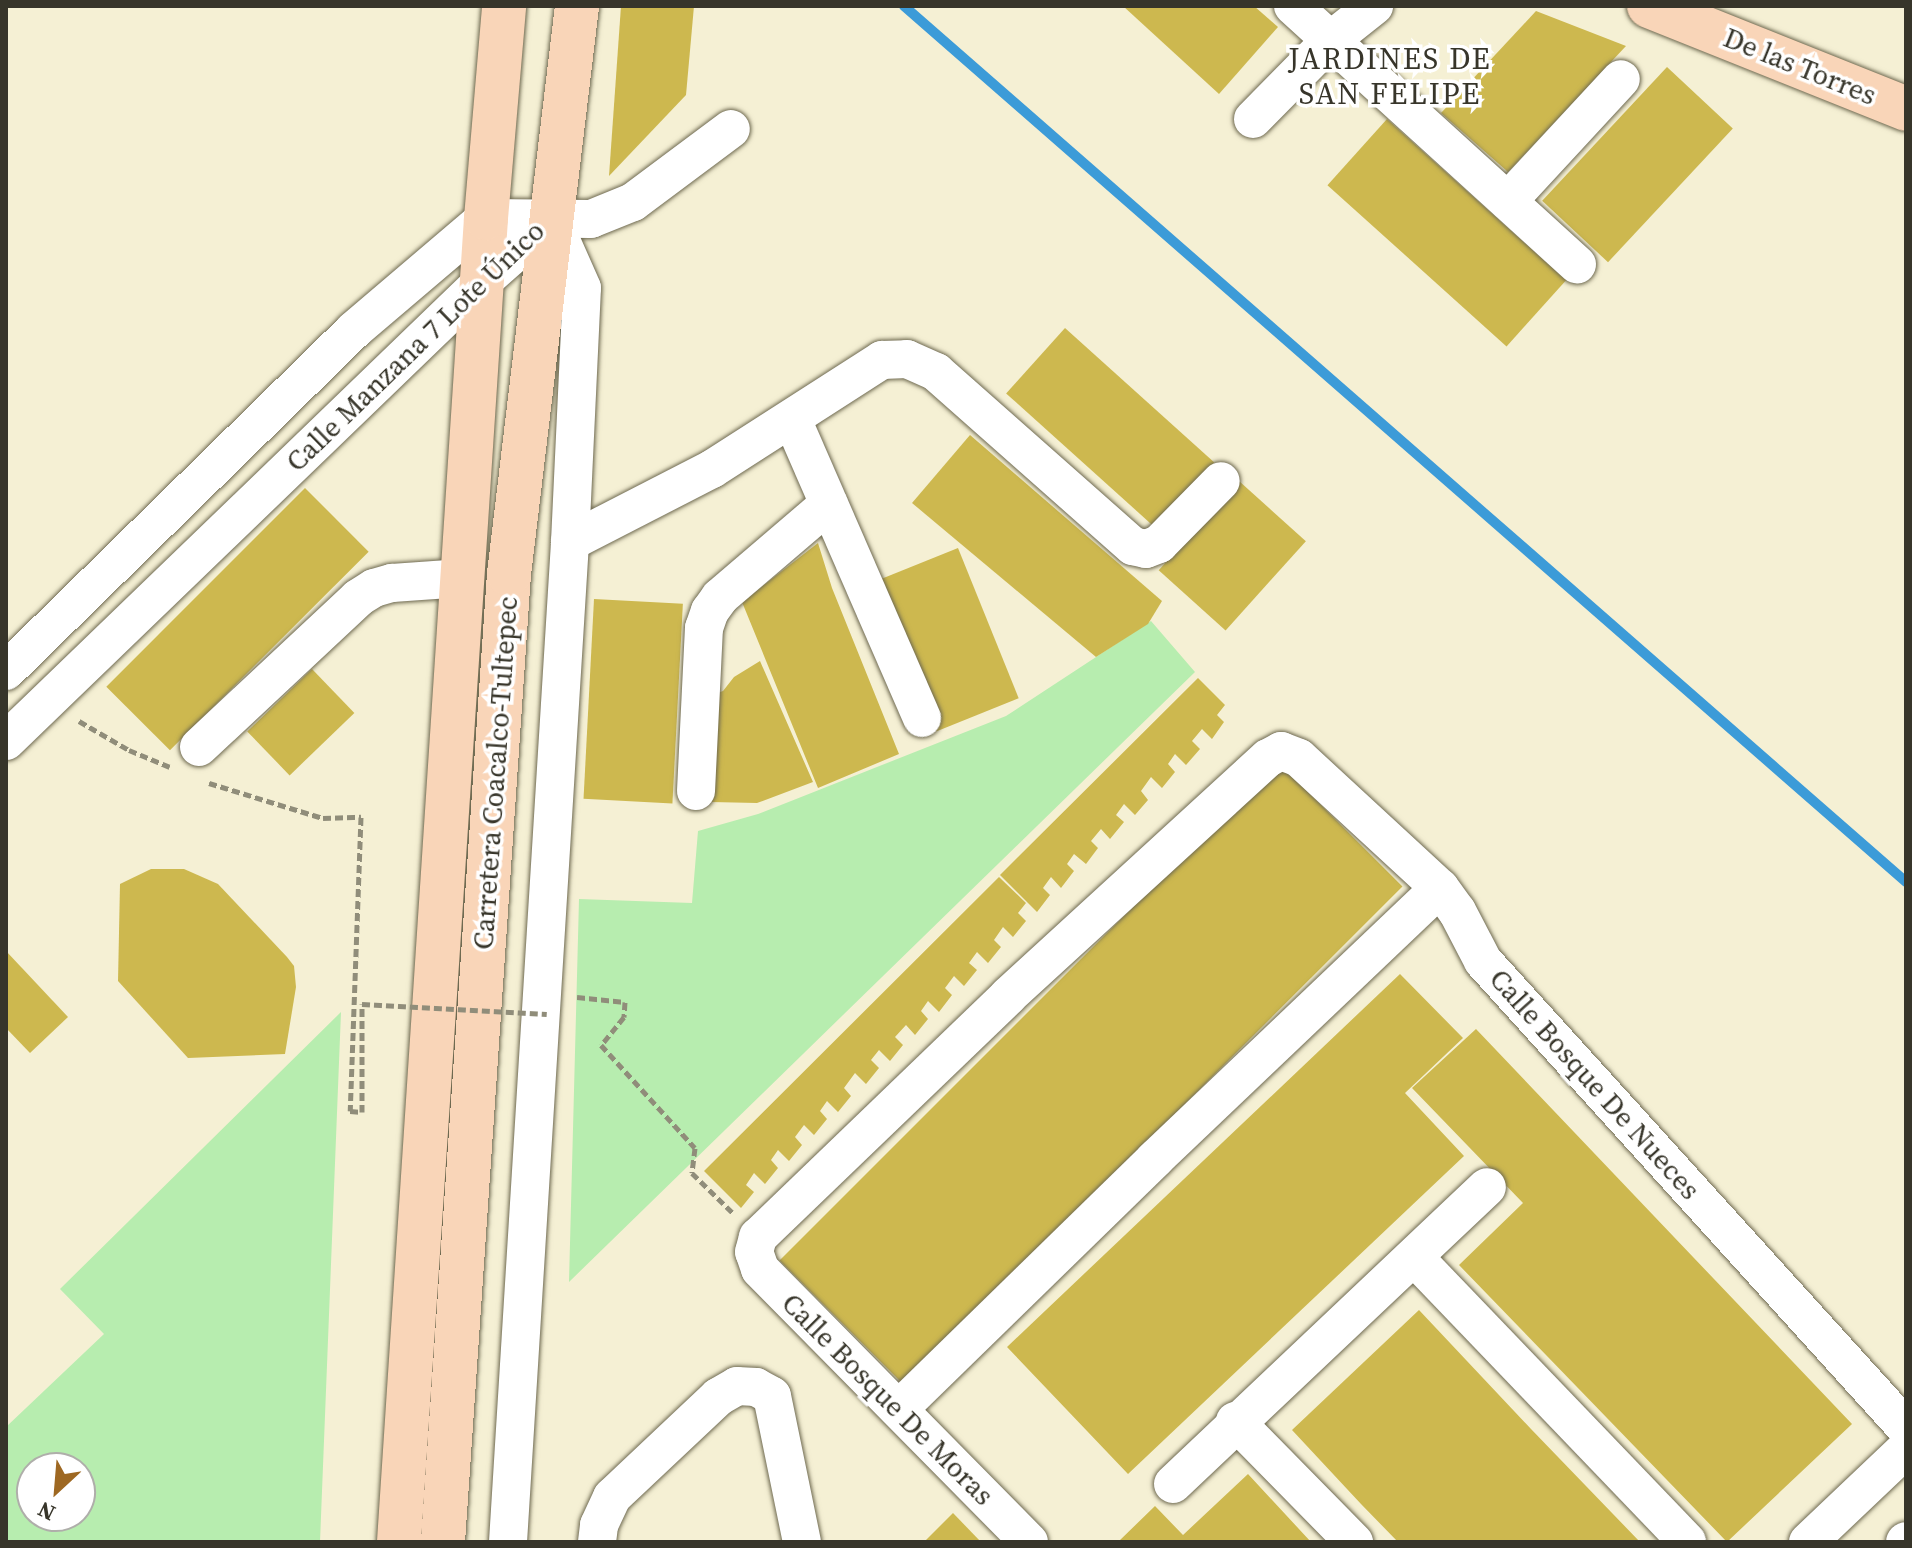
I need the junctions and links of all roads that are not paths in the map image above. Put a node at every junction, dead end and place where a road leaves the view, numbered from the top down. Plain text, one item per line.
1 (504, 6) edge
2 (577, 6) edge
3 (1293, 6) edge
4 (1374, 6) edge
5 (1649, 6) edge
6 (1331, 40) junction
7 (1621, 79) dead end
8 (1906, 109) edge
9 (1253, 119) dead end
10 (731, 129) dead end
11 (1508, 201) junction
12 (486, 218) junction
13 (552, 220) junction
14 (1577, 264) dead end
15 (483, 281) junction
16 (792, 419) junction
17 (1221, 481) dead end
18 (829, 504) junction
19 (570, 542) junction
20 (463, 578) junction
21 (6, 671) edge
22 (922, 718) dead end
23 (6, 741) edge
24 (193, 766) road end
25 (696, 791) dead end
26 (1440, 888) junction
27 (1487, 1187) dead end
28 (756, 1244) joint
29 (1415, 1258) junction
30 (899, 1409) junction
31 (1235, 1421) junction
32 (1906, 1428) edge
33 (1906, 1449) edge
34 (1173, 1484) dead end
35 (399, 1542) edge
36 (443, 1542) edge
37 (508, 1542) edge
38 (597, 1542) edge
39 (802, 1542) edge
40 (1029, 1542) edge
41 (1354, 1542) edge
42 (1687, 1542) edge
43 (1808, 1542) edge

1 - 12 main road, Carretera Coacalco-Tultepec
2 - 13 main road, Carretera Coacalco-Tultepec
3 - 6 street
4 - 6 street
5 - 8 main road, De las Torres
6 - 9 street
6 - 11 street
7 - 11 street
10 - 13 street
11 - 14 street
12 - 13 street, Calle Manzana 7 Lote Único
12 - 15 main road, Carretera Coacalco-Tultepec
12 - 21 street, Calle Manzana 7 Lote Único
13 - 15 street, Calle Manzana 7 Lote Único
13 - 19 street
13 - 36 main road, Carretera Coacalco-Tultepec
15 - 20 main road, Carretera Coacalco-Tultepec
15 - 23 street, Calle Manzana 7 Lote Único
16 - 17 street
16 - 18 street
16 - 19 street
18 - 22 street
18 - 25 street
19 - 37 street
20 - 24 street
20 - 35 main road, Carretera Coacalco-Tultepec
26 - 28 street, Calle Bosque De Nueces
26 - 30 street
26 - 32 street, Calle Bosque De Nueces
27 - 29 street
28 - 30 street, Calle Bosque De Moras
29 - 31 street
29 - 42 street
30 - 40 street, Calle Bosque De Moras
31 - 34 street
31 - 41 street
33 - 43 street
38 - 39 street

